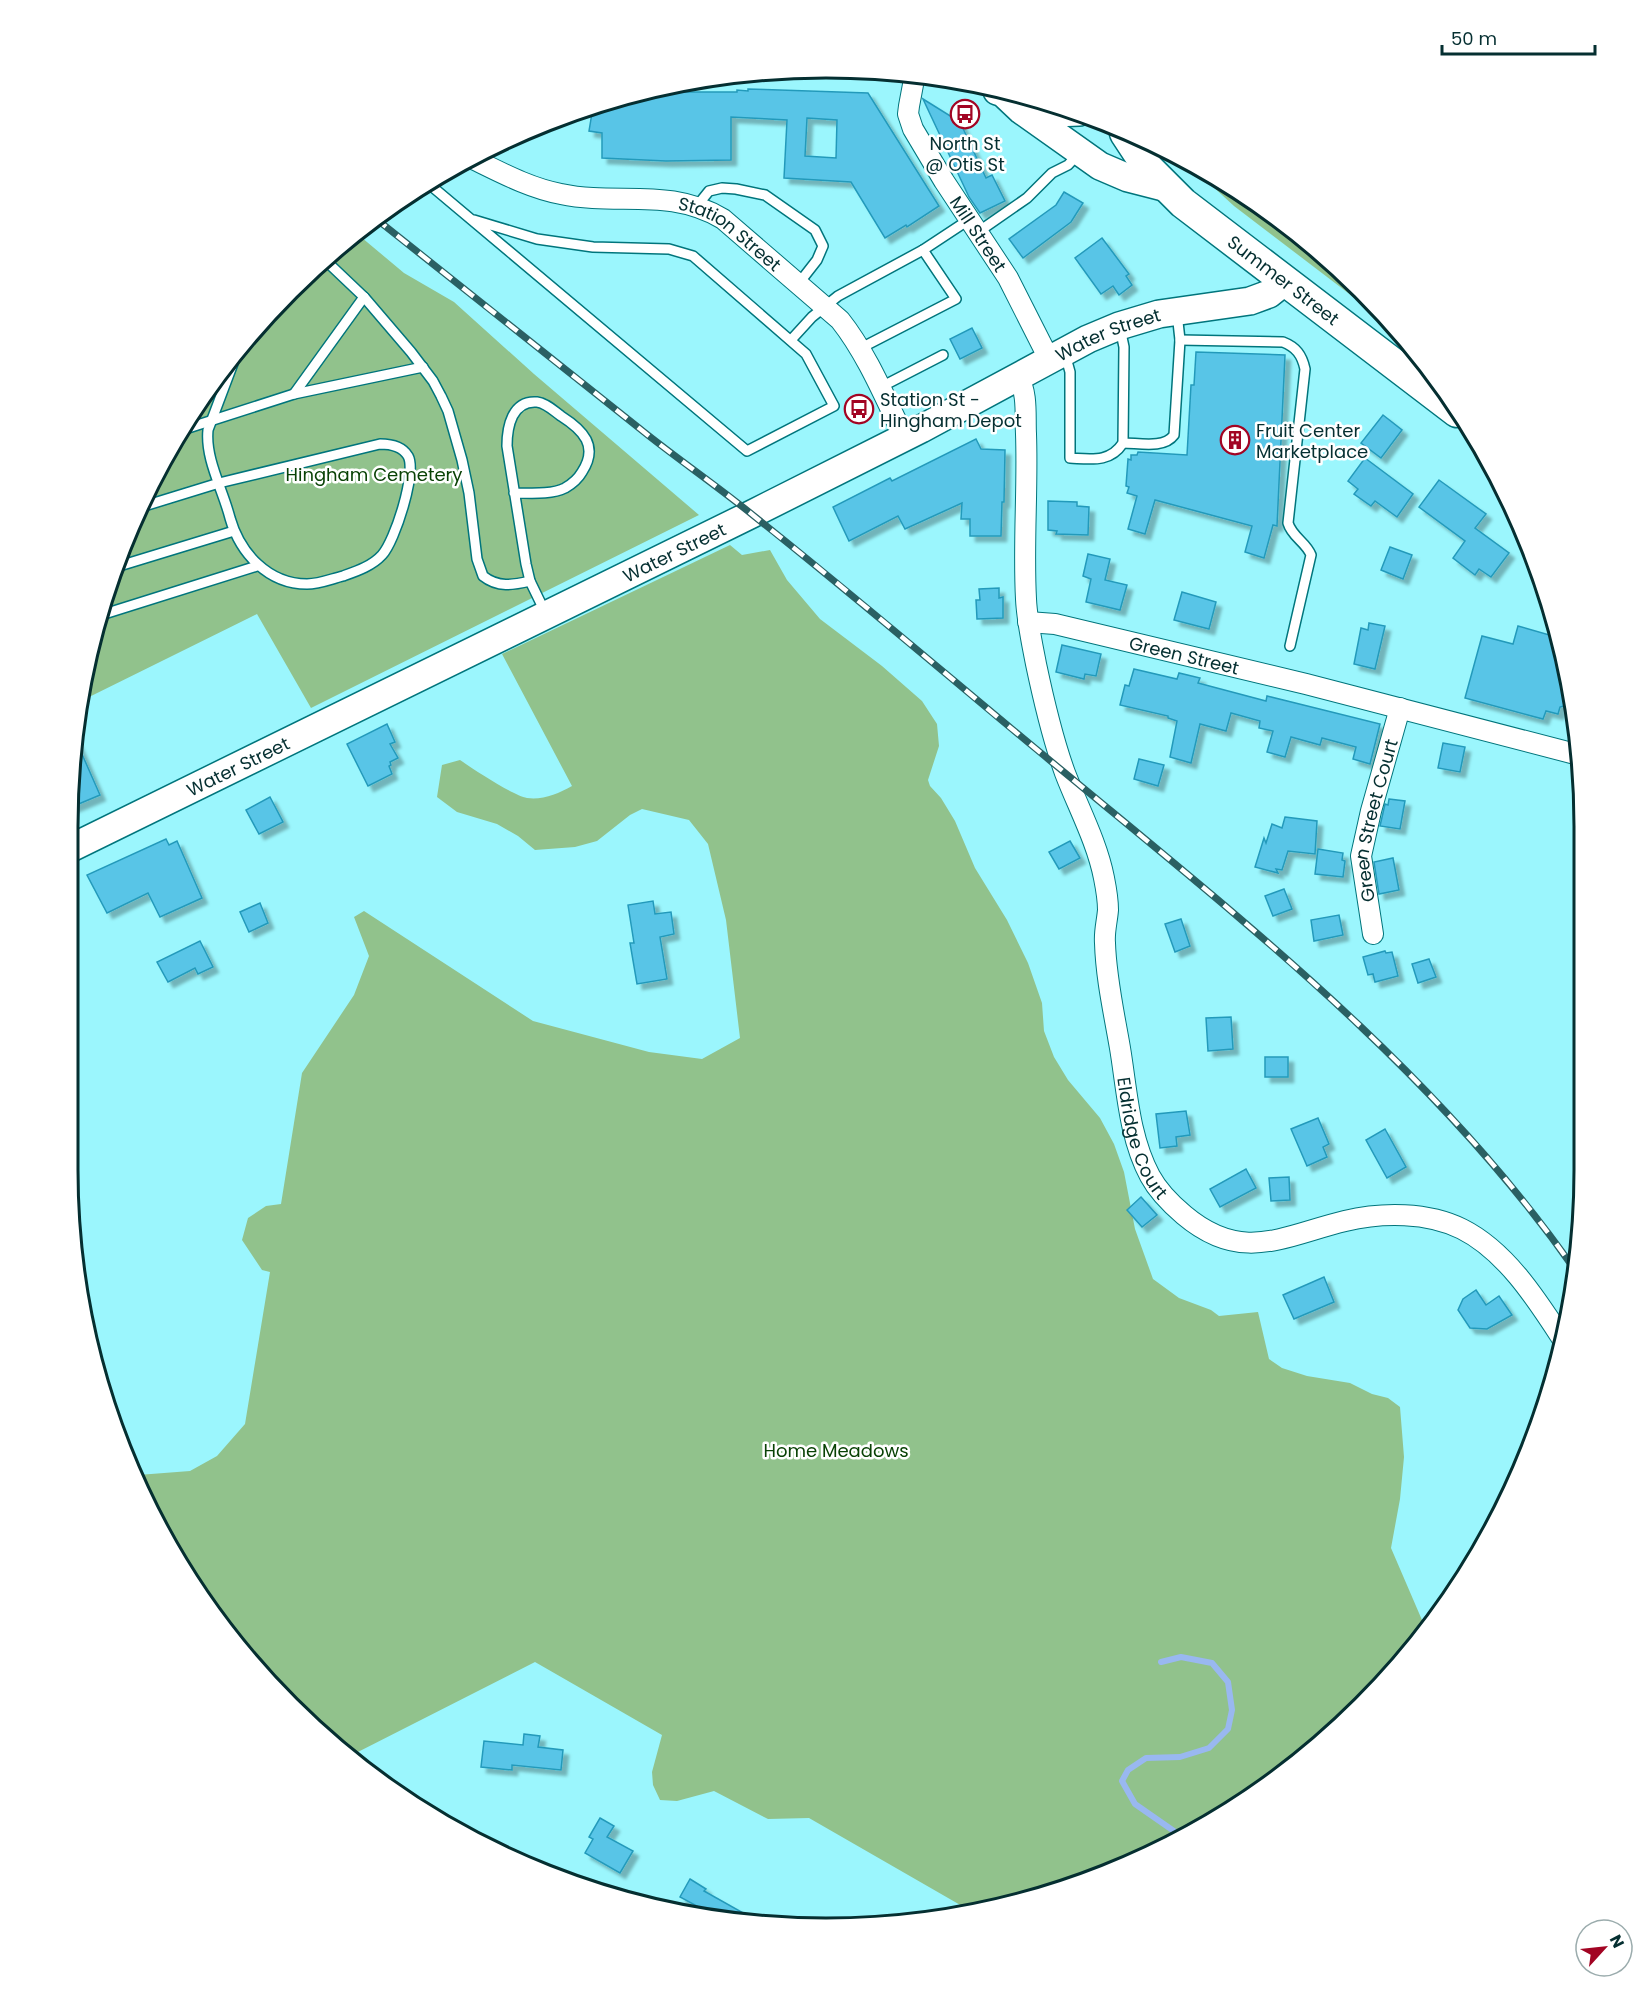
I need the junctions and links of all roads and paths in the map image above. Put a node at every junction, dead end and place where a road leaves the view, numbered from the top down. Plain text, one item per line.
1 (913, 83) edge
2 (1014, 102) edge
3 (1132, 144) edge
4 (1080, 151) junction
5 (481, 163) edge
6 (1167, 188) junction
7 (435, 189) edge
8 (697, 206) junction
9 (474, 220) junction
10 (974, 226) junction
11 (923, 250) junction
12 (331, 266) edge
13 (1284, 282) junction
14 (799, 283) junction
15 (364, 297) junction
16 (824, 305) junction
17 (1177, 311) junction
18 (1119, 326) junction
19 (791, 340) junction
20 (1180, 340) junction
21 (859, 349) junction
22 (943, 355) dead end
23 (1057, 355) junction
24 (423, 367) junction
25 (1018, 376) junction
26 (228, 378) edge
27 (879, 388) junction
28 (294, 394) junction
29 (1440, 399) edge
30 (212, 420) junction
31 (194, 426) edge
32 (904, 437) junction
33 (1123, 443) junction
34 (219, 483) junction
35 (514, 493) junction
36 (151, 504) edge
37 (234, 531) junction
38 (126, 564) edge
39 (257, 566) junction
40 (530, 581) junction
41 (109, 612) edge
42 (546, 614) junction
43 (1028, 622) junction
44 (1290, 646) dead end
45 (1400, 708) junction
46 (1570, 753) edge
47 (78, 845) edge
48 (1373, 934) dead end
49 (1557, 1331) edge

1 - 10 street, Mill Street
2 - 4 main road
3 - 6 main road, Summer Street
4 - 6 main road
4 - 10 lane
5 - 8 street, Station Street
6 - 13 main road, Summer Street
7 - 9 lane
8 - 14 street, Station Street
8 - 14 lane
9 - 19 lane
9 - 19 lane
10 - 11 lane
10 - 23 street, Mill Street
11 - 16 lane
11 - 21 lane
12 - 15 lane
13 - 17 main road, Water Street
13 - 29 main road, Summer Street
14 - 16 street, Station Street
15 - 24 lane
15 - 28 lane
16 - 19 lane
16 - 21 street, Station Street
17 - 18 main road, Water Street
17 - 20 lane
18 - 23 main road, Water Street
18 - 33 lane
20 - 33 lane
20 - 44 lane
21 - 27 street, Station Street
22 - 27 lane
23 - 25 main road, Water Street
23 - 33 lane
24 - 28 lane
24 - 40 lane
25 - 32 main road, Water Street
25 - 43 street
26 - 30 lane
27 - 32 street, Station Street
28 - 30 lane
30 - 31 lane
30 - 34 lane
32 - 42 main road, Water Street
34 - 36 lane
34 - 37 lane
34 - 39 lane
35 - 35 lane
35 - 40 lane
37 - 38 lane
37 - 39 lane
39 - 41 lane
40 - 42 lane
42 - 47 main road, Water Street
43 - 45 street, Green Street
43 - 49 street, Eldridge Court
45 - 46 street, Green Street
45 - 48 street, Green Street Court

